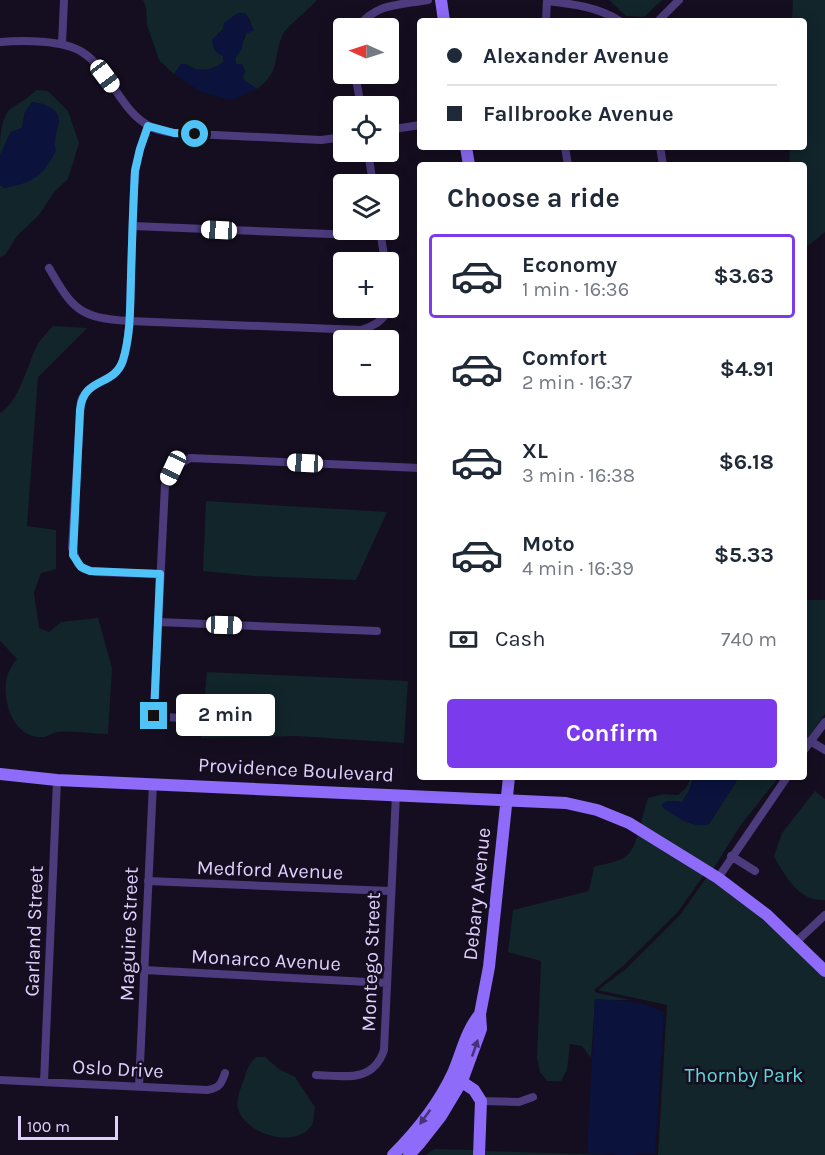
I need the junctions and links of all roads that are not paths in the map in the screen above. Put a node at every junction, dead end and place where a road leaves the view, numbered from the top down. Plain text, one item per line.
1 (64, 0) edge
2 (428, 0) edge
3 (441, 0) edge
4 (678, 0) edge
5 (547, 1) edge
6 (365, 18) edge
7 (444, 18) edge
8 (546, 18) edge
9 (614, 18) edge
10 (661, 18) edge
11 (0, 42) edge
12 (62, 44) junction
13 (417, 125) edge
14 (148, 126) junction
15 (399, 128) edge
16 (333, 138) edge
17 (133, 226) junction
18 (333, 232) edge
19 (50, 268) dead end
20 (384, 318) edge
21 (129, 321) junction
22 (417, 468) edge
23 (160, 574) junction
24 (158, 622) junction
25 (377, 631) dead end
26 (154, 716) junction
27 (192, 719) dead end
28 (825, 722) edge
29 (153, 728) dead end
30 (810, 741) junction
31 (807, 746) edge
32 (825, 750) edge
33 (0, 774) edge
34 (57, 780) junction
35 (509, 780) edge
36 (785, 780) edge
37 (153, 783) junction
38 (396, 794) junction
39 (507, 800) junction
40 (732, 856) junction
41 (755, 871) dead end
42 (718, 878) junction
43 (147, 881) junction
44 (390, 891) junction
45 (825, 915) edge
46 (796, 942) junction
47 (144, 970) junction
48 (825, 971) edge
49 (387, 983) junction
50 (225, 1073) dead end
51 (316, 1075) dead end
52 (457, 1078) junction
53 (0, 1080) edge
54 (44, 1082) junction
55 (139, 1086) junction
56 (533, 1097) dead end
57 (481, 1101) junction
58 (393, 1155) edge
59 (409, 1155) edge
60 (479, 1155) edge

1 - 12 street
2 - 6 street
3 - 7 main road
4 - 10 street
5 - 8 street
5 - 9 street
11 - 12 street
12 - 14 street
13 - 15 street
14 - 16 street
14 - 17 street
17 - 18 street
17 - 21 street
19 - 21 street
20 - 21 street
21 - 23 street
22 - 23 street
23 - 24 street
24 - 25 street
24 - 26 street
26 - 27 street
26 - 29 street
28 - 30 street
30 - 31 street
30 - 32 street
33 - 34 main road, Providence Boulevard
34 - 37 main road, Providence Boulevard
34 - 54 street, Garland Street
35 - 39 main road, Debary Avenue
36 - 40 street
37 - 38 main road, Providence Boulevard
37 - 43 street, Maguire Street
38 - 39 main road, Providence Boulevard
38 - 44 street, Montego Street
39 - 42 main road, Providence Boulevard
39 - 52 main road, Debary Avenue
40 - 41 street
40 - 42 street
42 - 46 main road, Providence Boulevard
43 - 44 street, Medford Avenue
43 - 47 street, Maguire Street
44 - 49 street, Montego Street
45 - 46 street
46 - 48 main road, Providence Boulevard
47 - 49 street, Monarco Avenue
47 - 55 street, Maguire Street
49 - 51 street, Montego Street
50 - 55 street, Oslo Drive
52 - 57 main road
52 -> 58 main road, Debary Avenue
52 - 59 main road, Debary Avenue
53 - 54 street, Oslo Drive
54 - 55 street, Oslo Drive
56 - 57 street
57 - 60 main road

